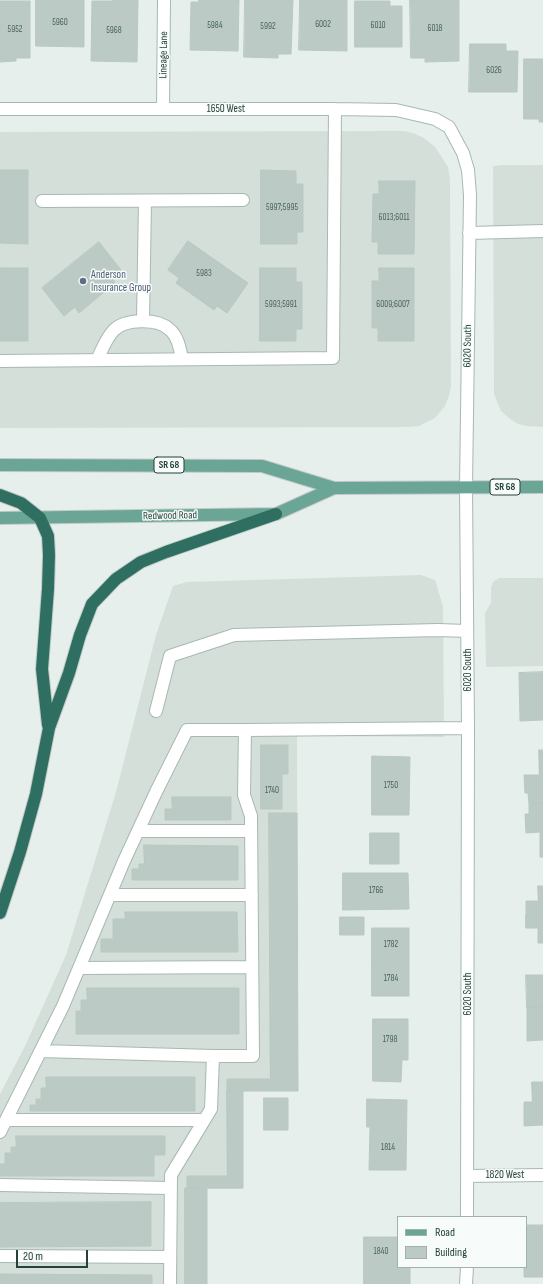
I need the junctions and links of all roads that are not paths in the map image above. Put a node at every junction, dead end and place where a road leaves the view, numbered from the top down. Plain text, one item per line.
1 (164, 0) edge
2 (0, 109) edge
3 (163, 109) junction
4 (335, 109) junction
5 (449, 127) joint
6 (243, 200) dead end
7 (42, 201) dead end
8 (145, 202) junction
9 (543, 232) edge
10 (469, 233) junction
11 (143, 320) junction
12 (182, 359) junction
13 (97, 360) junction
14 (0, 361) edge
15 (0, 465) edge
16 (466, 487) junction
17 (543, 487) edge
18 (334, 488) junction
19 (0, 495) edge
20 (276, 514) junction
21 (0, 518) edge
22 (40, 518) junction
23 (467, 631) junction
24 (156, 711) dead end
25 (49, 728) junction
26 (468, 728) junction
27 (245, 730) junction
28 (138, 831) junction
29 (251, 831) junction
30 (110, 895) junction
31 (252, 895) junction
32 (0, 913) edge
33 (252, 967) junction
34 (79, 968) junction
35 (41, 1051) junction
36 (213, 1056) junction
37 (6, 1120) junction
38 (203, 1120) junction
39 (0, 1132) edge
40 (543, 1175) edge
41 (467, 1176) junction
42 (0, 1186) edge
43 (170, 1188) junction
44 (467, 1216) edge
45 (0, 1256) edge
46 (170, 1257) junction
47 (467, 1268) edge
48 (170, 1284) edge
49 (466, 1284) edge

1 - 3 street, Lineage Lane
2 - 3 street, 1650 West
3 - 4 street, 1650 West
4 - 5 street, 1650 West
4 - 12 street
5 - 10 street, 6020 South
6 - 8 street
7 - 8 street
8 - 11 street
9 - 10 street
10 - 16 street, 6020 South
11 - 12 street
11 - 13 street
12 - 13 street
13 - 14 street
15 - 18 main road, Redwood Road / SR 68
16 - 17 main road, Redwood Road / SR 68
16 - 18 main road, Redwood Road / SR 68
16 - 23 street, 6020 South
18 - 20 main road, Redwood Road / SR 68
19 - 22 highway
20 - 22 main road, Redwood Road / SR 68
20 - 25 highway
21 - 22 main road, Redwood Road / SR 68
22 - 25 highway
23 - 24 street
23 - 26 street, 6020 South
25 - 32 highway
26 - 27 street
26 - 41 street, 6020 South
27 - 28 street
27 - 29 street
28 - 29 street
28 - 30 street
29 - 31 street
30 - 31 street
30 - 34 street
31 - 33 street
33 - 34 street
33 - 36 street
34 - 35 street
35 - 36 street
35 - 37 street
36 - 38 street
37 - 38 street
37 - 39 street
38 - 43 street
40 - 41 street, 1820 West
41 - 44 street, 6020 South
42 - 43 street
43 - 46 street
45 - 46 street
46 - 48 street
47 - 49 street

